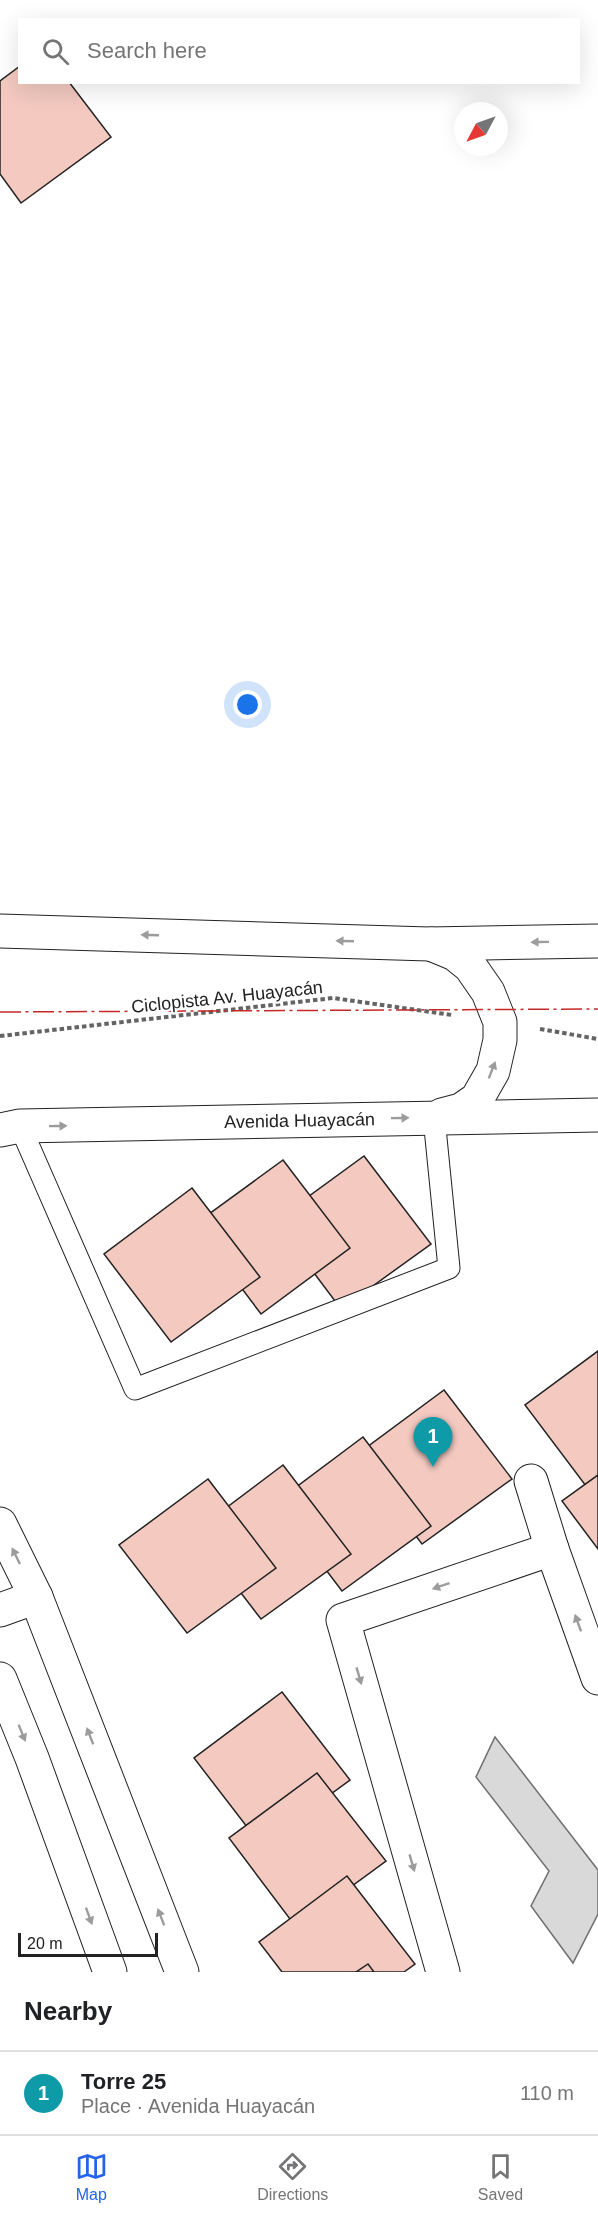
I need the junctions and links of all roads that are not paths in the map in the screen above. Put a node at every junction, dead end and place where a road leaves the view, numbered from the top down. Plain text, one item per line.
1 (0, 930) edge
2 (598, 941) edge
3 (429, 944) junction
4 (598, 1115) edge
5 (434, 1118) junction
6 (10, 1128) edge
7 (531, 1480) dead end
8 (0, 1524) edge
9 (552, 1549) junction
10 (36, 1597) junction
11 (0, 1610) edge
12 (598, 1678) edge
13 (0, 1679) edge
14 (110, 1972) edge
15 (182, 1972) edge
16 (443, 1972) edge

3 -> 1 street
2 -> 3 street
5 -> 3 street
4 - 5 street, Avenida Huayacán
6 -> 5 street, Avenida Huayacán
5 - 6 lane
7 - 9 street
10 -> 8 street
12 -> 9 street
9 -> 16 street
10 - 11 street
15 -> 10 street
13 -> 14 street

